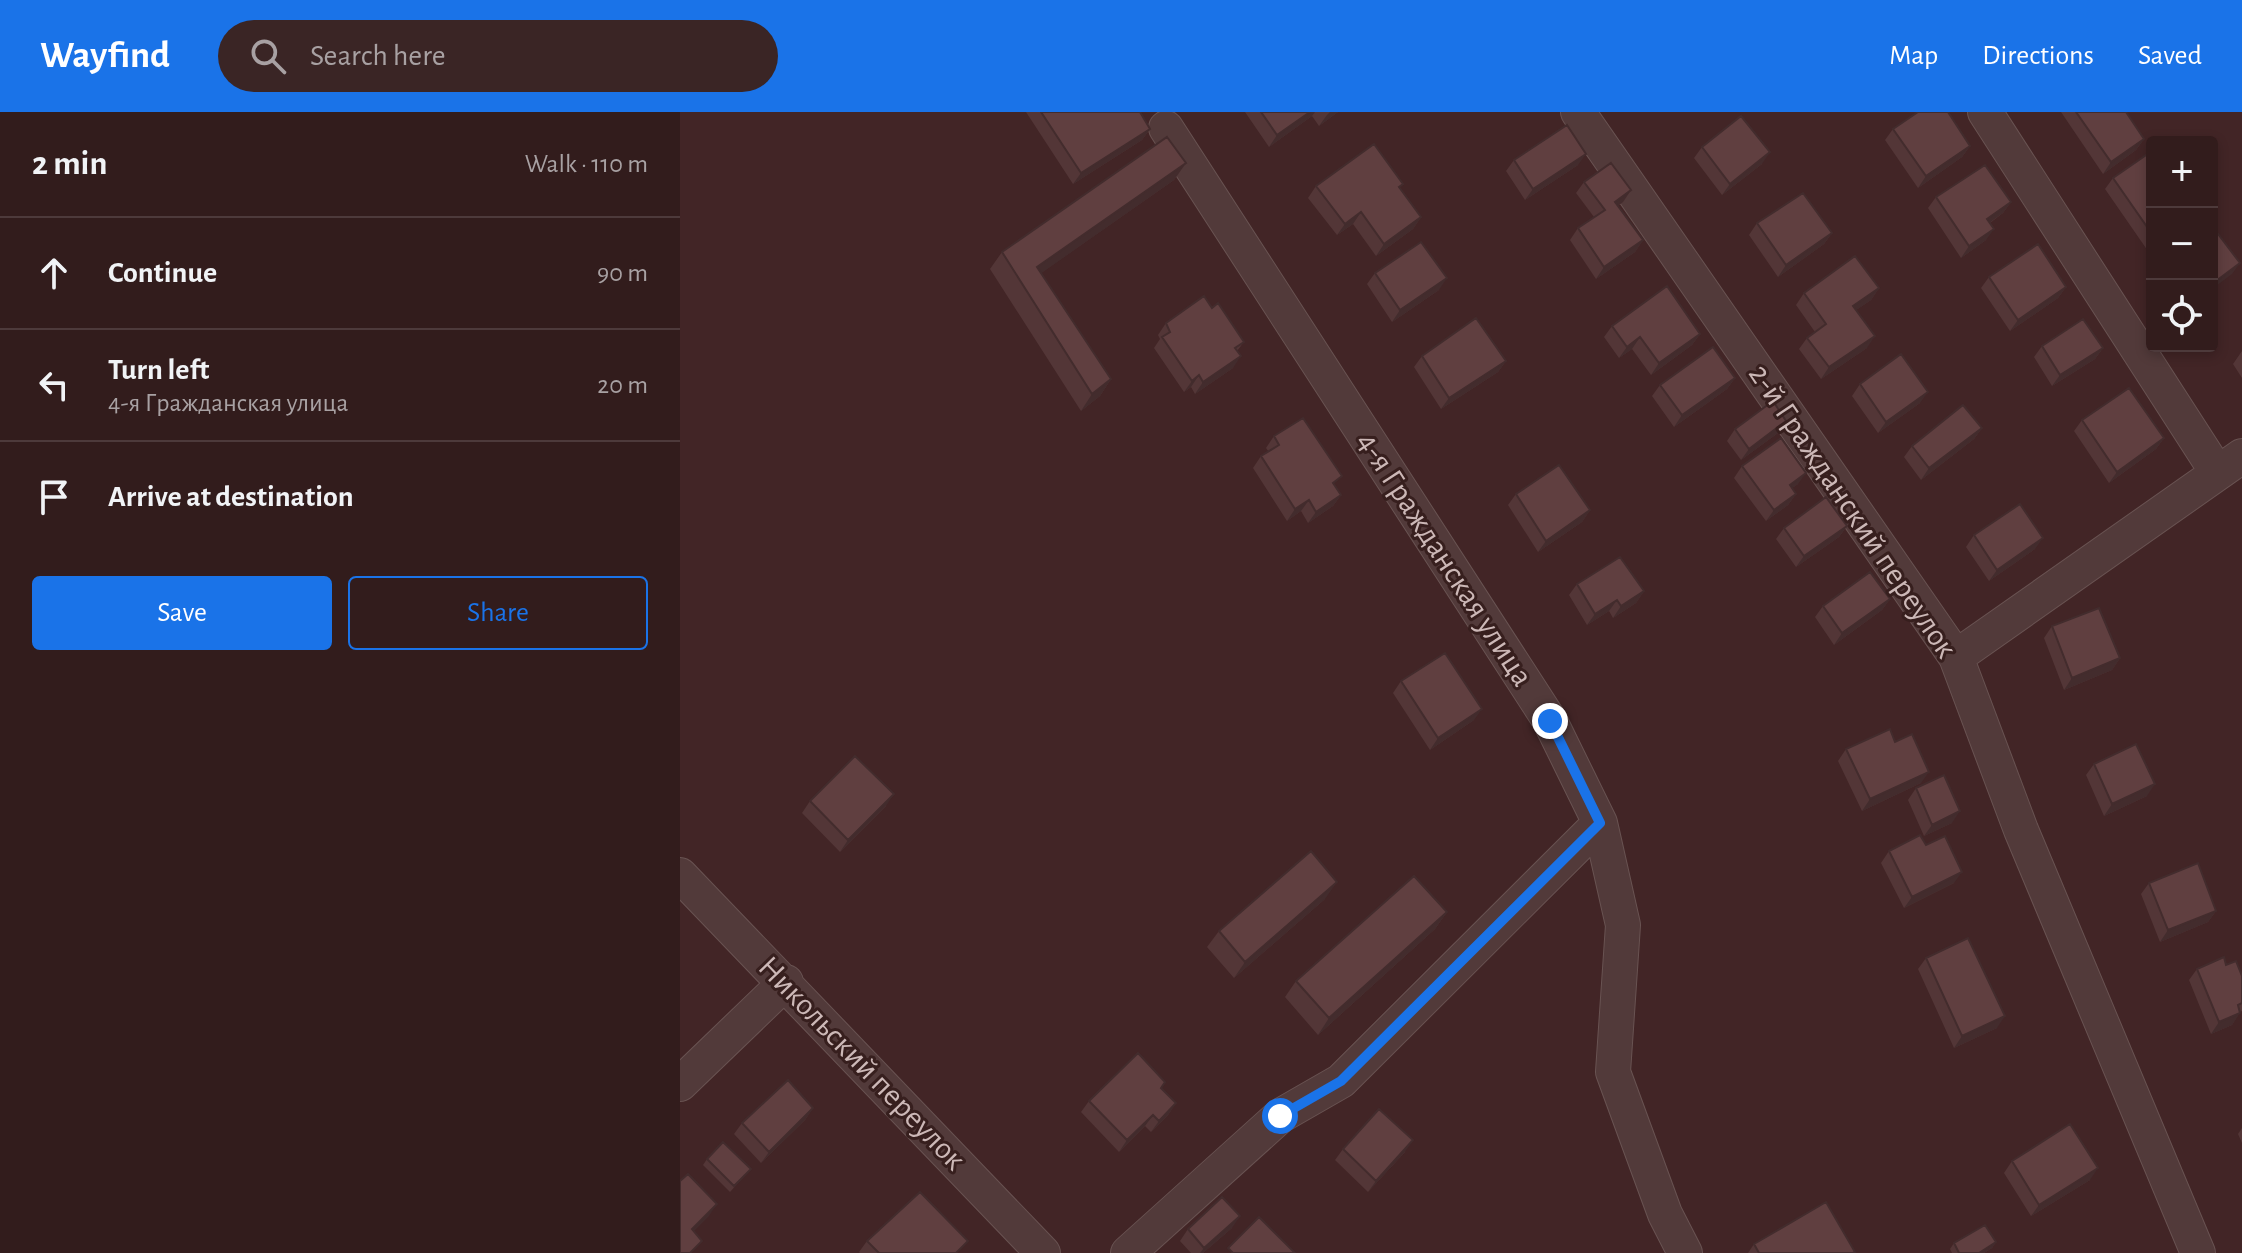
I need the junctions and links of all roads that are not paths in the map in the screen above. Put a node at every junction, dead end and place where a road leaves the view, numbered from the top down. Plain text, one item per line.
1 (1578, 112) edge
2 (1985, 112) edge
3 (1166, 128) dead end
4 (2230, 464) edge
5 (1956, 657) junction
6 (1600, 823) junction
7 (680, 875) edge
8 (786, 982) junction
9 (680, 1084) edge
10 (1043, 1253) edge
11 (1128, 1253) edge
12 (1685, 1253) edge
13 (2198, 1253) edge

1 - 5 street, 2-й Гражданский переулок
2 - 4 street
3 - 6 street, 4-я Гражданская улица
4 - 5 street
5 - 13 street, 2-й Гражданский переулок
6 - 11 street
6 - 12 street, 4-я Гражданская улица
7 - 8 street, Никольский переулок
8 - 9 street
8 - 10 street, Никольский переулок

